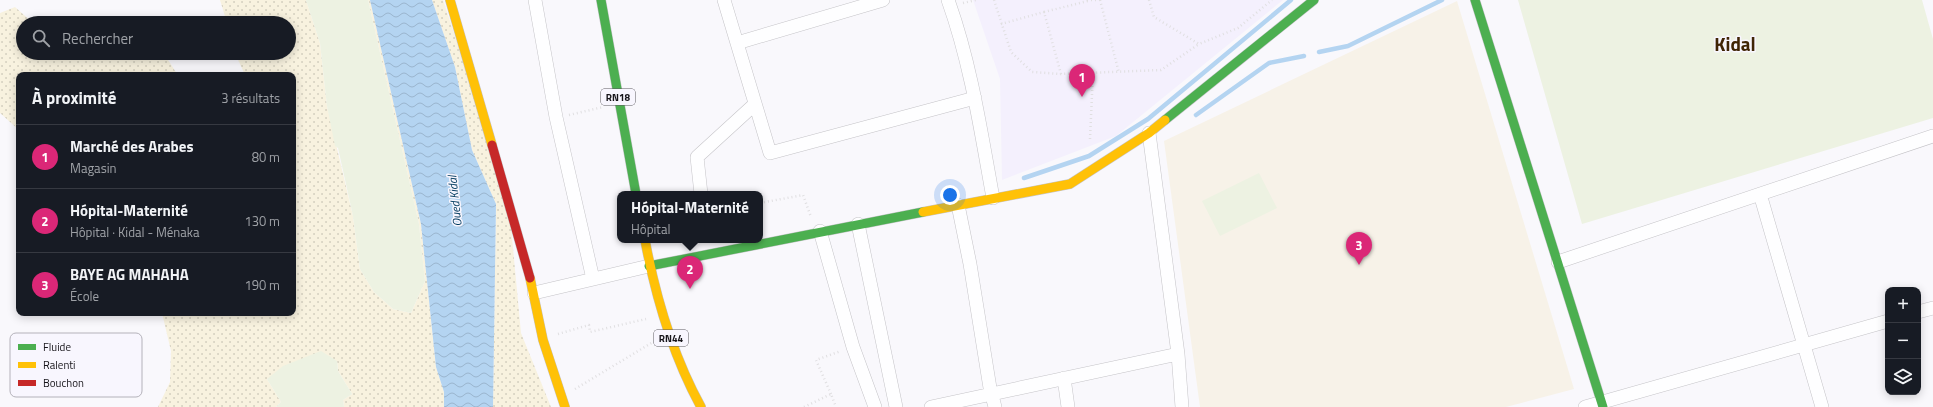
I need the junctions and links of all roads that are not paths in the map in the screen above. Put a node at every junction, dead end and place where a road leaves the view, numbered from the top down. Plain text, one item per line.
1 (450, 0) edge
2 (535, 0) edge
3 (601, 0) edge
4 (724, 0) edge
5 (883, 0) edge
6 (948, 0) edge
7 (1314, 0) edge
8 (1475, 0) edge
9 (737, 42) junction
10 (975, 98) junction
11 (755, 104) junction
12 (1149, 133) junction
13 (1933, 136) edge
14 (635, 191) edge
15 (701, 191) edge
16 (1760, 194) junction
17 (993, 198) junction
18 (958, 205) junction
19 (858, 224) junction
20 (818, 232) junction
21 (645, 243) edge
22 (710, 243) edge
23 (762, 243) edge
24 (763, 243) edge
25 (712, 253) junction
26 (1558, 262) junction
27 (649, 266) junction
28 (593, 279) junction
29 (534, 293) junction
30 (1933, 308) edge
31 (1921, 311) edge
32 (1885, 322) edge
33 (1805, 344) junction
34 (1178, 354) junction
35 (1064, 378) junction
36 (991, 393) junction
37 (1603, 405) edge
38 (565, 407) edge
39 (701, 407) edge
40 (875, 407) edge
41 (896, 407) edge
42 (930, 407) edge
43 (995, 407) edge
44 (1068, 407) edge
45 (1182, 407) edge
46 (1585, 407) edge
47 (1822, 407) edge

1 - 29 main road
2 - 28 street
3 - 14 main road, RN18
4 - 9 street
5 - 9 street
6 - 10 street
7 - 12 main road
8 - 26 main road
9 - 11 street
10 - 11 street
10 - 17 street
11 - 15 street
12 - 17 main road
12 - 34 street
13 - 16 street
16 - 26 street
16 - 33 street
17 - 18 main road
18 - 19 main road
18 - 36 street
19 - 20 main road
19 - 41 street
20 - 24 main road
20 - 40 street
21 - 27 main road
22 - 25 street
23 - 25 main road
25 - 27 main road
26 - 37 main road
27 - 28 street
27 - 39 main road, RN44
28 - 29 street
29 - 38 main road
30 - 31 street
32 - 33 street
33 - 37 street
33 - 47 street
34 - 35 street
34 - 45 street
35 - 36 street
35 - 44 street
36 - 42 street
36 - 43 street
37 - 46 street

